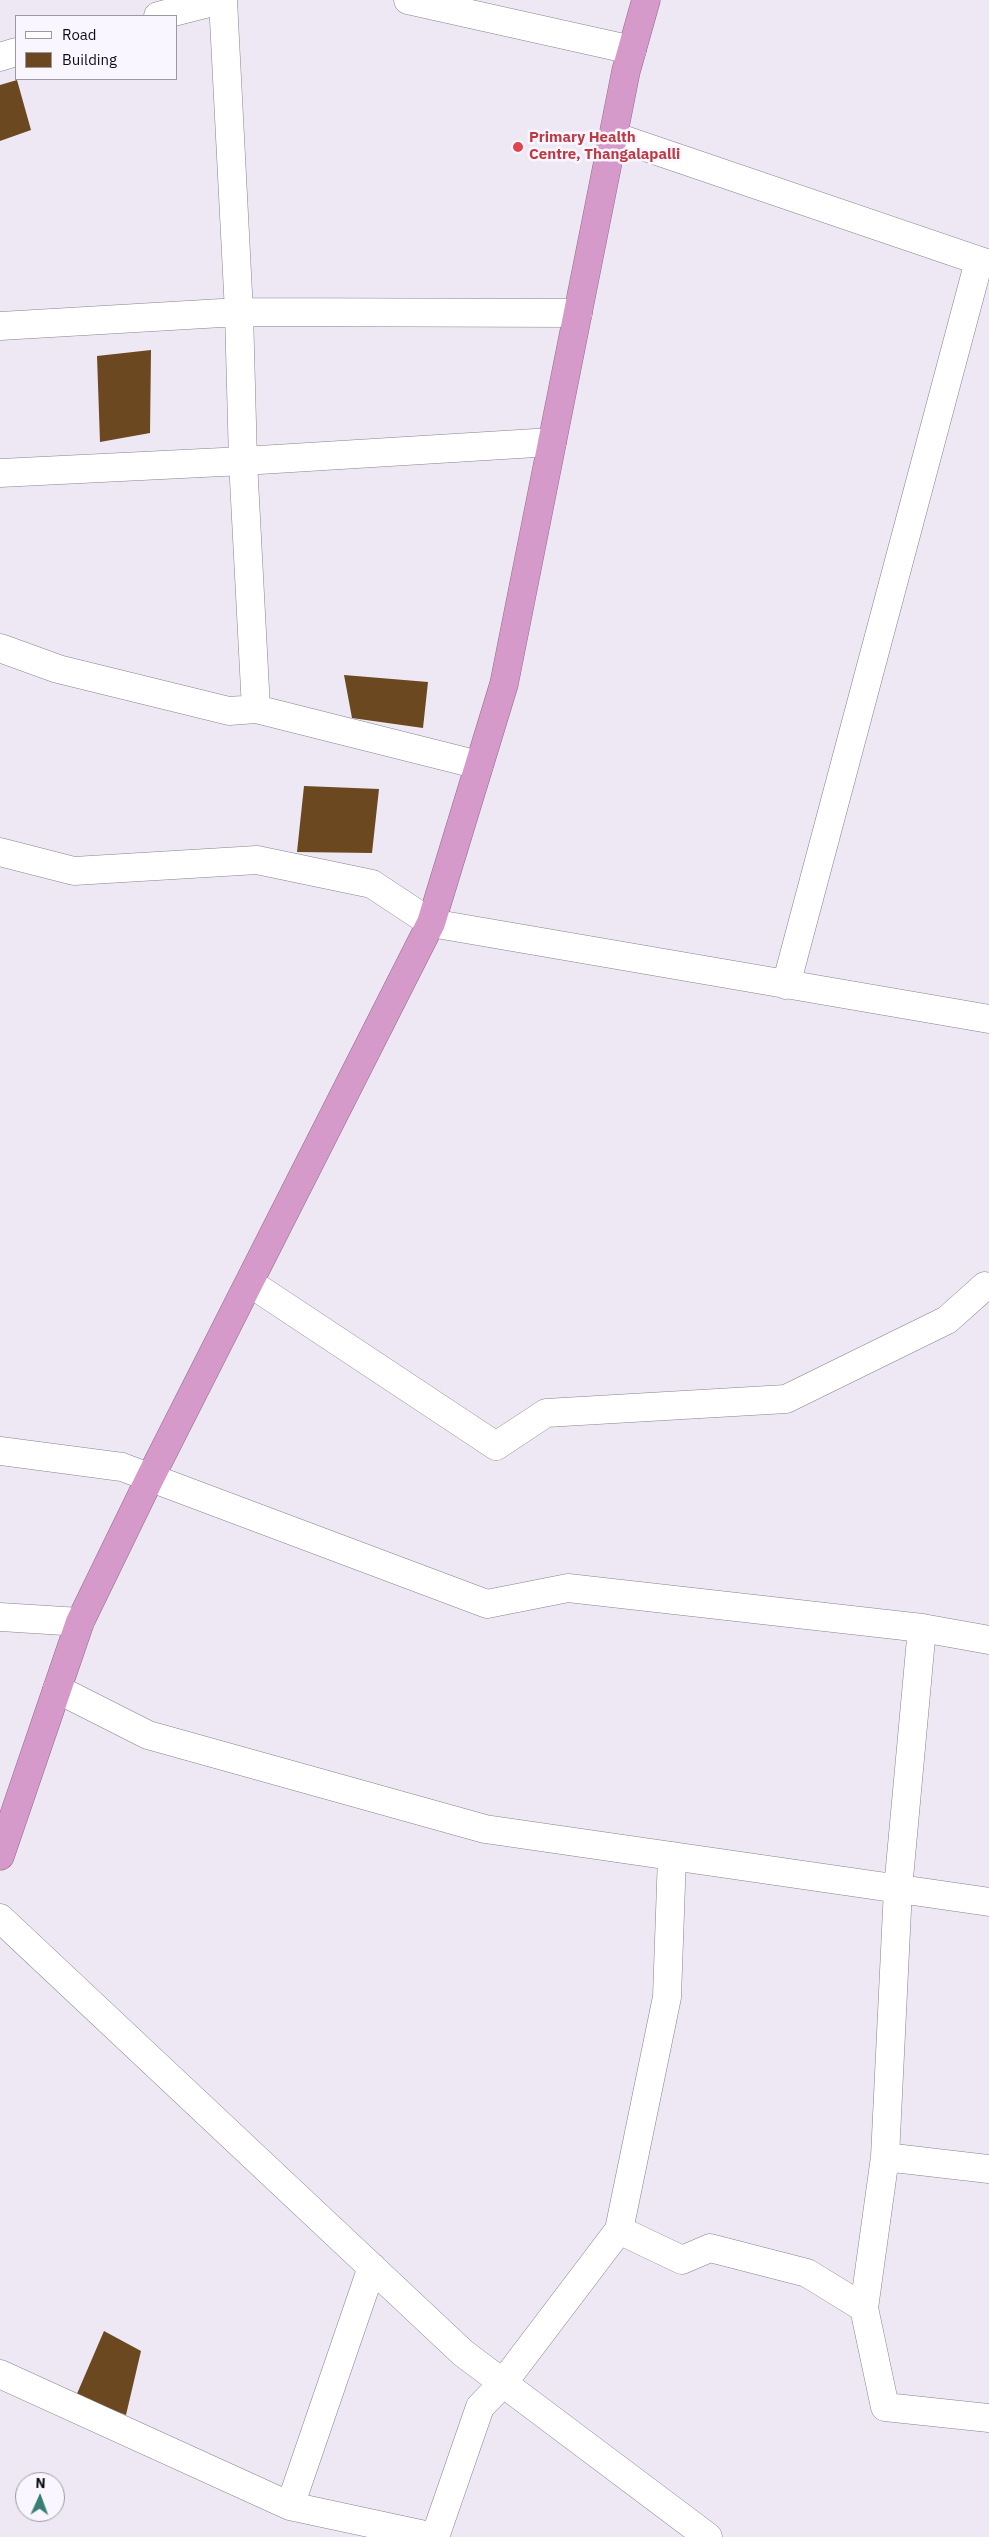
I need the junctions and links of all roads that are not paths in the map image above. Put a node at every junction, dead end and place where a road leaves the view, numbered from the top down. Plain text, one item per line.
1 (222, 0) edge
2 (408, 0) edge
3 (646, 0) edge
4 (162, 15) edge
5 (632, 50) junction
6 (15, 52) edge
7 (0, 57) edge
8 (613, 136) junction
9 (984, 262) edge
10 (239, 312) junction
11 (578, 313) junction
12 (0, 326) edge
13 (552, 442) junction
14 (243, 461) junction
15 (0, 473) edge
16 (0, 648) edge
17 (256, 708) junction
18 (479, 765) junction
19 (0, 852) edge
20 (431, 923) junction
21 (786, 985) junction
22 (989, 1019) edge
23 (250, 1283) junction
24 (989, 1286) edge
25 (0, 1451) edge
26 (150, 1478) junction
27 (0, 1616) edge
28 (80, 1622) junction
29 (922, 1628) junction
30 (989, 1640) edge
31 (57, 1689) junction
32 (0, 1856) edge
33 (672, 1856) junction
34 (898, 1889) junction
35 (989, 1902) edge
36 (0, 1918) edge
37 (885, 2157) junction
38 (989, 2169) edge
39 (619, 2230) junction
40 (372, 2267) junction
41 (864, 2308) junction
42 (0, 2374) edge
43 (503, 2383) junction
44 (989, 2418) edge
45 (290, 2506) junction
46 (434, 2537) edge
47 (708, 2537) edge

1 - 4 street
1 - 10 street
2 - 5 street
3 - 5 highway
5 - 8 highway
6 - 7 street
8 - 9 street
8 - 11 highway
9 - 21 street
10 - 11 street
10 - 12 street
10 - 14 street
11 - 13 highway
13 - 14 street
13 - 18 highway
14 - 15 street
14 - 17 street
16 - 17 street
17 - 18 street
18 - 20 highway
19 - 20 street
20 - 21 street
20 - 23 highway
21 - 22 street
23 - 24 street
23 - 26 highway
25 - 26 street
26 - 28 highway
26 - 29 street
27 - 28 street
28 - 31 highway
29 - 30 street
29 - 34 street
31 - 32 highway
31 - 33 street
33 - 34 street
33 - 39 street
34 - 35 street
34 - 37 street
36 - 40 street
37 - 38 street
37 - 41 street
39 - 41 street
39 - 43 street
40 - 43 street
40 - 45 street
41 - 44 street
42 - 45 street
43 - 46 street
43 - 47 street
45 - 46 street

